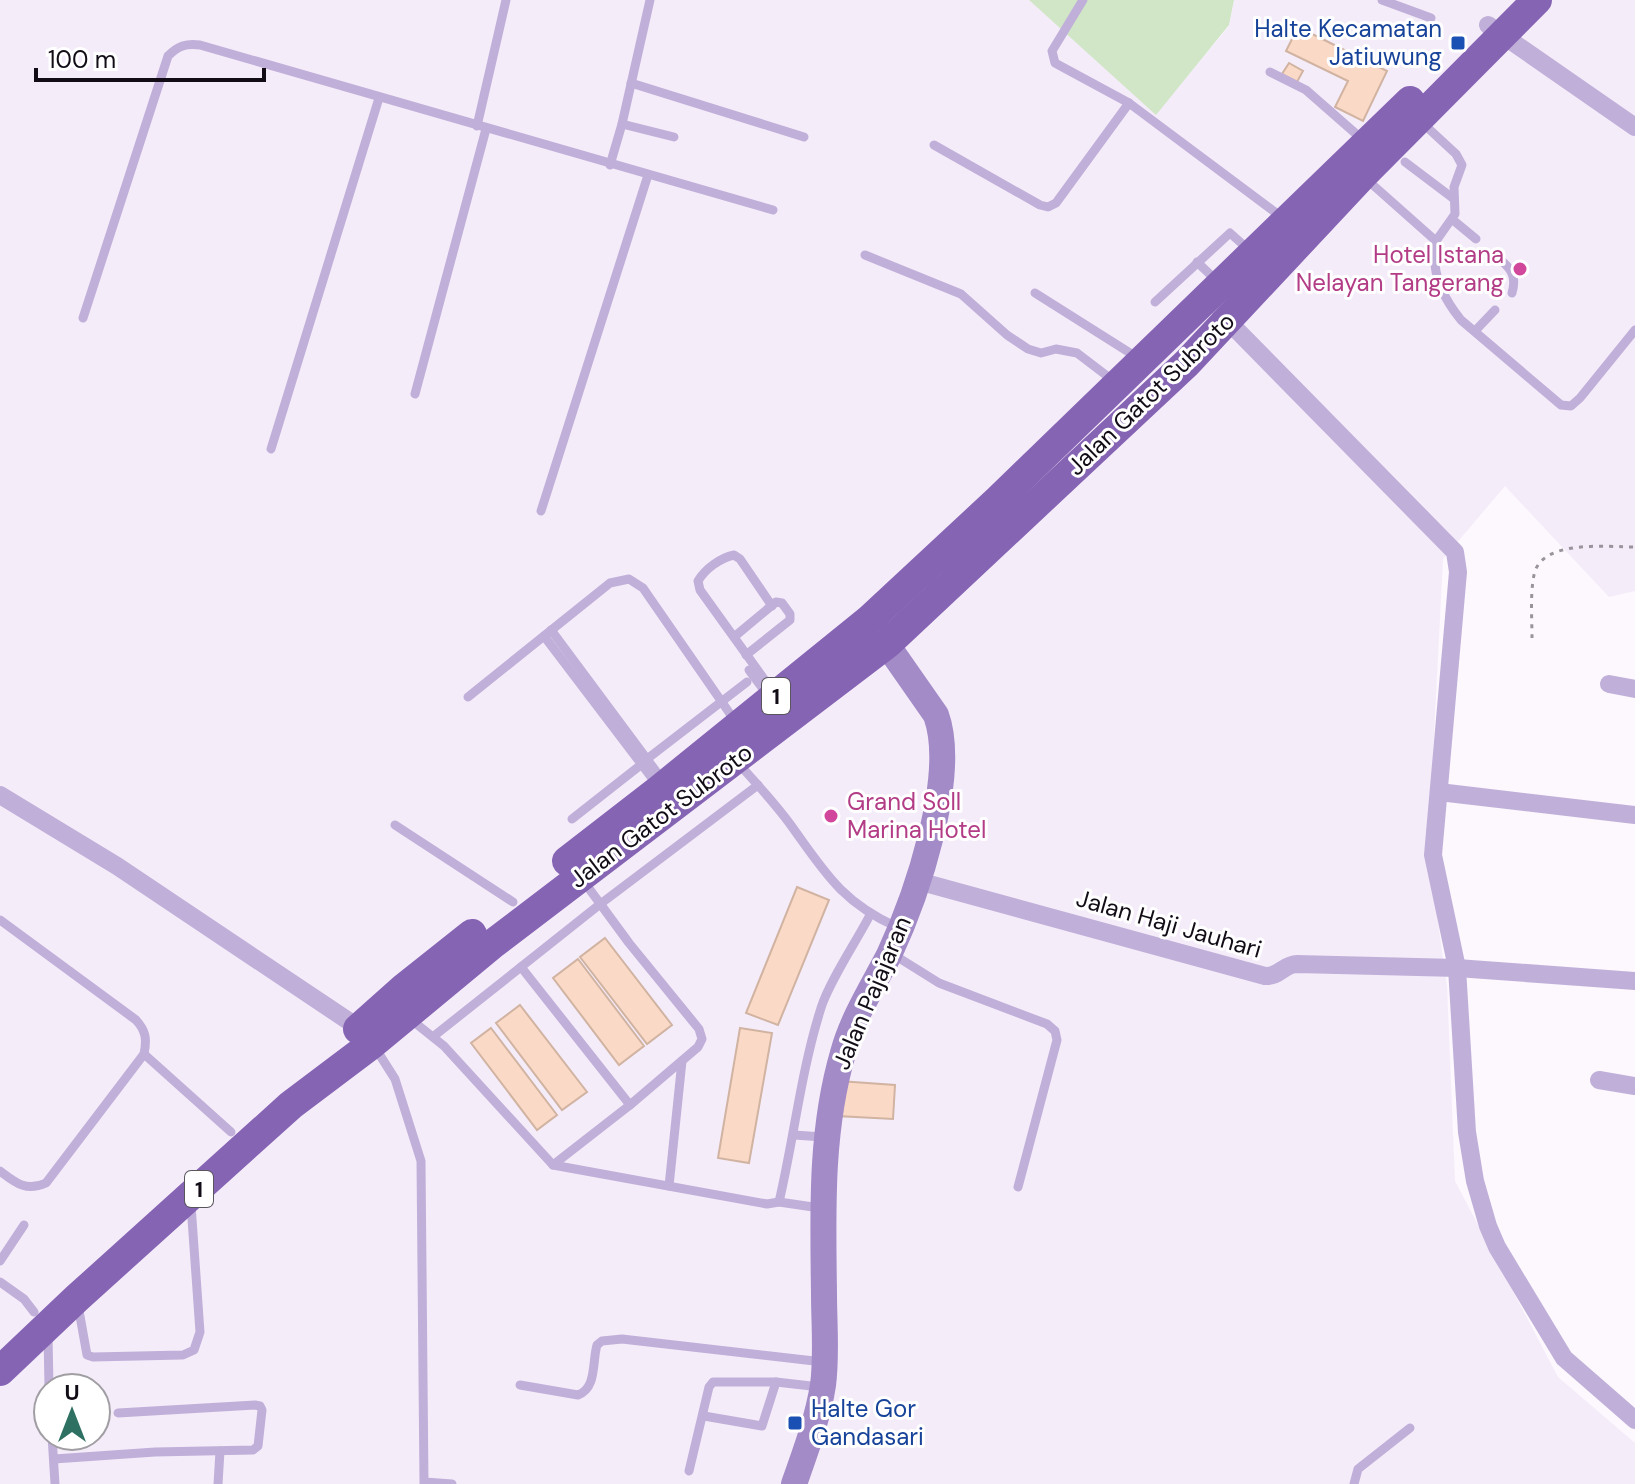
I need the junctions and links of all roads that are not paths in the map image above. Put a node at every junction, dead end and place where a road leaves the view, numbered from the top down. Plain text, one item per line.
1 (506, 0) edge
2 (650, 0) edge
3 (1083, 0) edge
4 (1382, 0) edge
5 (1525, 2) edge
6 (1431, 18) dead end
7 (1496, 31) junction
8 (1270, 72) dead end
9 (631, 83) junction
10 (379, 98) junction
11 (1129, 103) junction
12 (622, 124) junction
13 (1635, 127) edge
14 (481, 128) junction
15 (1429, 129) dead end
16 (674, 137) dead end
17 (804, 137) dead end
18 (1366, 143) junction
19 (934, 145) dead end
20 (1405, 162) dead end
21 (610, 165) junction
22 (648, 175) junction
23 (1362, 176) junction
24 (1454, 199) junction
25 (773, 210) dead end
26 (1286, 220) junction
27 (1453, 220) junction
28 (1476, 239) dead end
29 (1436, 241) junction
30 (1251, 253) junction
31 (1494, 254) dead end
32 (865, 255) dead end
33 (1197, 262) junction
34 (1213, 290) junction
35 (1035, 293) dead end
36 (1512, 293) dead end
37 (1155, 302) dead end
38 (1495, 310) dead end
39 (83, 318) dead end
40 (1227, 321) junction
41 (1635, 330) edge
42 (1475, 331) junction
43 (1141, 360) junction
44 (1117, 384) junction
45 (415, 394) dead end
46 (271, 449) dead end
47 (541, 511) dead end
48 (772, 606) junction
49 (869, 620) junction
50 (548, 633) junction
51 (734, 637) junction
52 (888, 643) junction
53 (746, 655) junction
54 (749, 670) dead end
55 (1609, 684) dead end
56 (1635, 689) edge
57 (765, 693) junction
58 (468, 697) dead end
59 (730, 714) junction
60 (645, 762) junction
61 (748, 774) junction
62 (663, 787) junction
63 (1439, 792) junction
64 (2, 800) edge
65 (1635, 815) edge
66 (572, 819) dead end
67 (395, 825) dead end
68 (580, 877) junction
69 (918, 881) junction
70 (513, 902) junction
71 (599, 905) junction
72 (870, 915) junction
73 (0, 920) edge
74 (895, 940) junction
75 (521, 967) junction
76 (1457, 968) junction
77 (1635, 981) edge
78 (405, 1015) junction
79 (366, 1036) junction
80 (434, 1036) junction
81 (144, 1054) junction
82 (682, 1061) junction
83 (1599, 1080) dead end
84 (1635, 1086) edge
85 (630, 1105) junction
86 (231, 1132) junction
87 (794, 1135) junction
88 (828, 1138) junction
89 (553, 1165) junction
90 (0, 1171) edge
91 (669, 1186) junction
92 (1018, 1187) dead end
93 (184, 1189) junction
94 (779, 1202) junction
95 (823, 1209) junction
96 (24, 1225) dead end
97 (0, 1261) edge
98 (0, 1282) edge
99 (71, 1291) junction
100 (41, 1319) junction
101 (0, 1345) edge
102 (0, 1371) edge
103 (47, 1372) edge
104 (824, 1374) junction
105 (776, 1382) junction
106 (520, 1385) dead end
107 (118, 1413) dead end
108 (704, 1416) junction
109 (1635, 1420) edge
110 (1410, 1428) dead end
111 (220, 1451) junction
112 (53, 1452) edge
113 (54, 1459) junction
114 (689, 1471) dead end
115 (424, 1483) edge
116 (55, 1484) edge
117 (218, 1484) edge
118 (452, 1484) edge
119 (794, 1484) edge
120 (1354, 1484) edge

1 - 14 lane
2 - 9 lane
3 - 11 lane
4 - 6 lane
5 - 7 highway, Jalan Gatot Subroto / 1
7 - 13 street
7 - 18 highway, Jalan Gatot Subroto / 1
7 - 23 highway, Jalan Gatot Subroto / 1
8 - 18 lane
9 - 12 lane
9 - 17 lane
10 - 14 lane
10 - 39 lane
10 - 46 lane
11 - 19 lane
11 - 26 lane
12 - 16 lane
12 - 21 lane
14 - 21 lane
14 - 45 lane
15 - 24 lane
18 - 26 highway, Jalan Gatot Subroto / 1
20 - 24 lane
21 - 22 lane
22 - 25 lane
22 - 47 lane
23 - 29 lane
23 - 40 highway, Jalan Gatot Subroto / 1
24 - 27 lane
26 - 30 highway, Jalan Gatot Subroto / 1
27 - 28 lane
27 - 29 lane
29 - 42 lane
30 - 33 lane
30 - 34 highway, Jalan Gatot Subroto / 1
31 - 36 lane
32 - 44 lane
33 - 34 lane
33 - 37 lane
34 - 40 street
34 - 43 highway, Jalan Gatot Subroto / 1
35 - 43 lane
38 - 42 lane
40 - 52 highway, Jalan Gatot Subroto / 1
40 - 63 street
41 - 42 lane
43 - 44 highway, Jalan Gatot Subroto / 1
44 - 49 highway, Jalan Gatot Subroto / 1
48 - 51 lane
48 - 51 lane
48 - 53 lane
49 - 52 main road, Jalan Pajajaran
49 - 57 highway, Jalan Gatot Subroto / 1
50 - 58 lane
50 - 59 lane
50 - 60 lane
51 - 53 lane
52 - 61 highway, Jalan Gatot Subroto / 1
52 - 69 main road, Jalan Pajajaran
53 - 57 lane
54 - 57 lane
55 - 56 street
57 - 59 highway, Jalan Gatot Subroto / 1
59 - 60 lane
59 - 62 highway, Jalan Gatot Subroto / 1
60 - 62 lane
60 - 66 lane
61 - 68 highway, Jalan Gatot Subroto / 1
61 - 71 lane
61 - 72 lane
62 - 70 highway, Jalan Gatot Subroto / 1
63 - 65 street
63 - 76 street
64 - 79 street
67 - 70 lane
68 - 71 lane
68 - 78 highway, Jalan Gatot Subroto / 1
69 - 74 main road, Jalan Pajajaran
69 - 76 street, Jalan Haji Jauhari
70 - 79 highway, Jalan Gatot Subroto / 1
71 - 75 lane
71 - 82 lane
72 - 74 lane
72 - 87 lane
73 - 81 lane
74 - 88 main road, Jalan Pajajaran
74 - 92 lane
75 - 80 lane
75 - 85 lane
76 - 77 street, Jalan Haji Jauhari
76 - 109 street
78 - 79 highway, Jalan Gatot Subroto / 1
78 - 80 lane
79 - 86 highway, Jalan Gatot Subroto / 1
79 - 93 highway, Jalan Gatot Subroto / 1
79 - 115 lane
80 - 89 lane
81 - 86 lane
81 - 90 lane
82 - 85 lane
82 - 91 lane
83 - 84 street
85 - 89 lane
86 - 93 highway, Jalan Gatot Subroto / 1
87 - 88 lane
87 - 94 lane
88 - 95 main road, Jalan Pajajaran
89 - 91 lane
91 - 94 lane
93 - 99 highway, Jalan Gatot Subroto / 1
93 - 99 lane
94 - 95 lane
95 - 104 main road, Jalan Pajajaran
96 - 97 lane
98 - 100 lane
99 - 100 highway, Jalan Gatot Subroto / 1
100 - 101 highway, Jalan Gatot Subroto / 1
100 - 102 highway, Jalan Gatot Subroto / 1
100 - 103 lane
104 - 105 lane
104 - 106 lane
104 - 119 main road, Jalan Pajajaran
105 - 108 lane
105 - 108 lane
107 - 111 lane
108 - 114 lane
110 - 120 lane
111 - 113 lane
111 - 117 lane
112 - 113 lane
113 - 116 lane
115 - 118 lane

